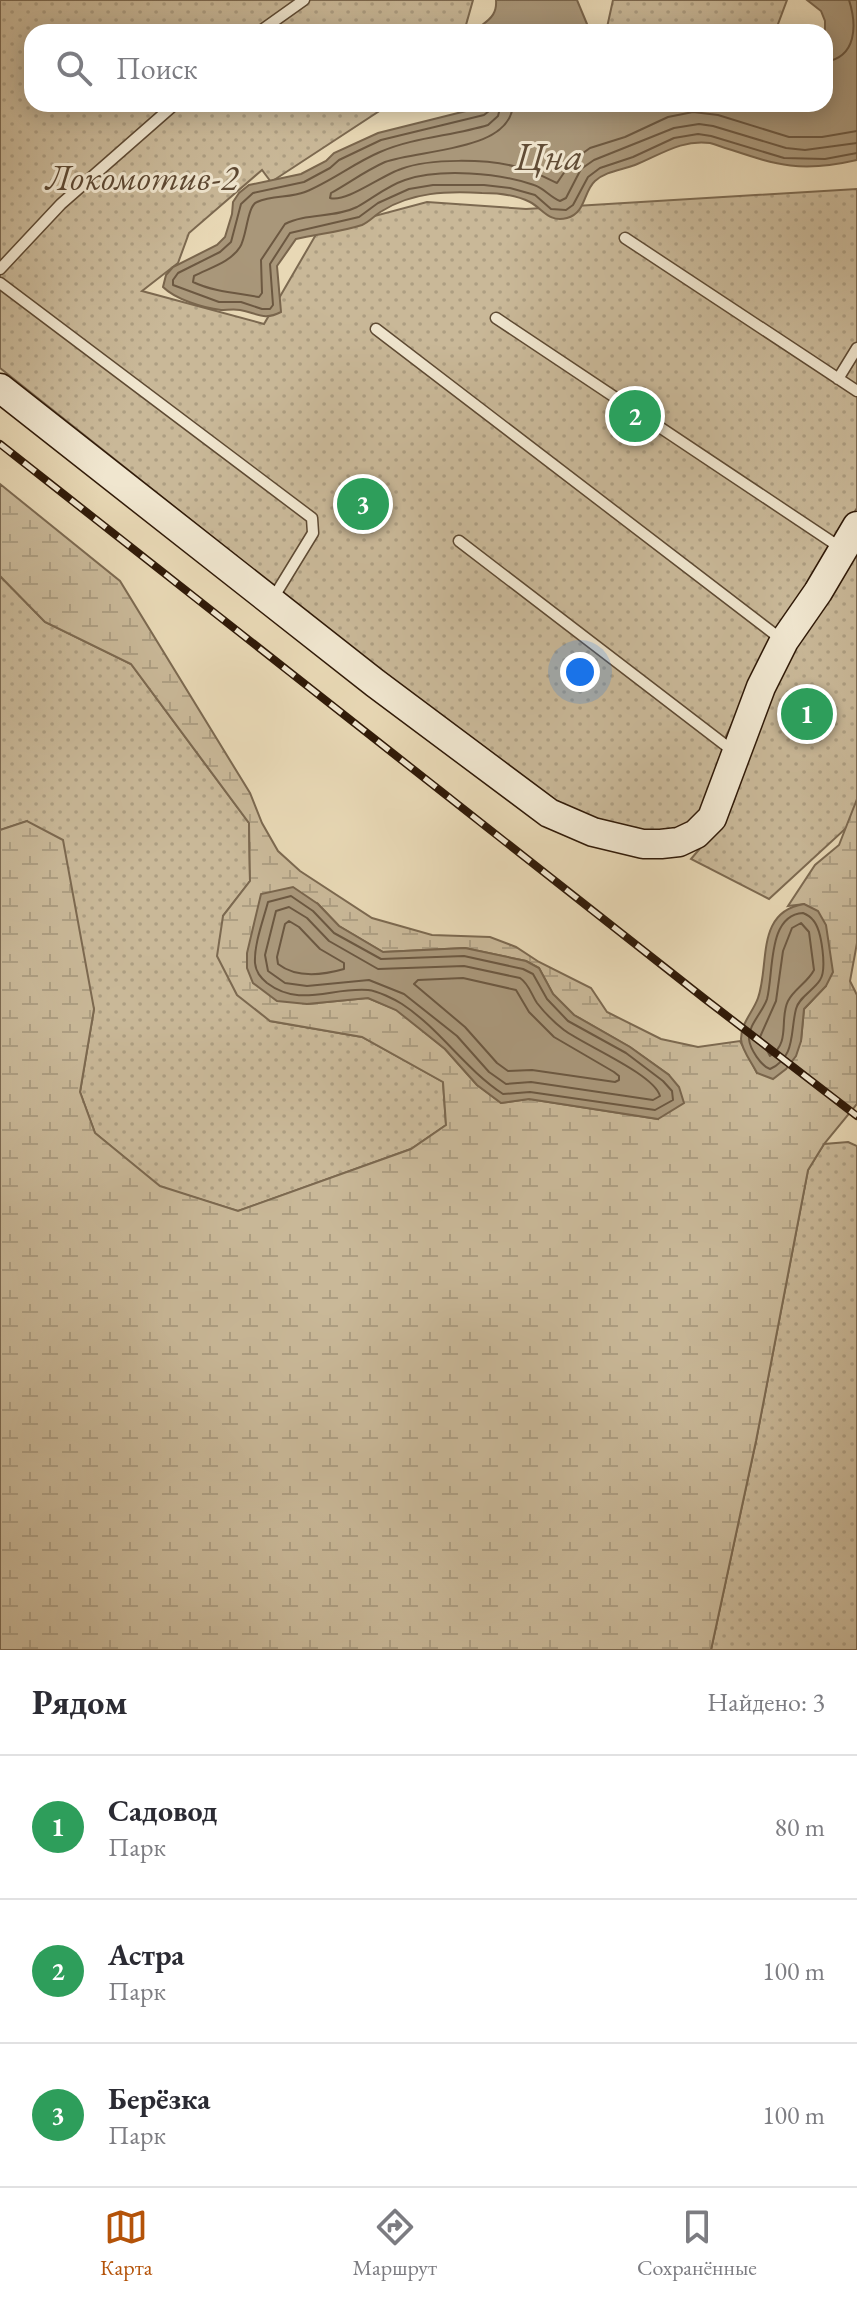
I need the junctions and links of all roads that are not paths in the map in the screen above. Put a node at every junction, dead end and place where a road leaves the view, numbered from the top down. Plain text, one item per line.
1 (304, 0) edge
2 (270, 24) edge
3 (166, 112) edge
4 (625, 238) dead end
5 (0, 269) edge
6 (0, 283) edge
7 (496, 318) dead end
8 (376, 329) dead end
9 (857, 348) edge
10 (838, 379) junction
11 (0, 388) edge
12 (857, 391) edge
13 (850, 538) edge
14 (459, 541) dead end
15 (272, 600) junction
16 (784, 641) junction
17 (736, 753) junction

1 - 2 lane
3 - 5 lane
4 - 10 lane
6 - 15 lane
7 - 13 lane
8 - 16 lane
9 - 10 lane
10 - 12 lane
11 - 15 street
13 - 16 street
14 - 17 lane
15 - 17 street
16 - 17 street

